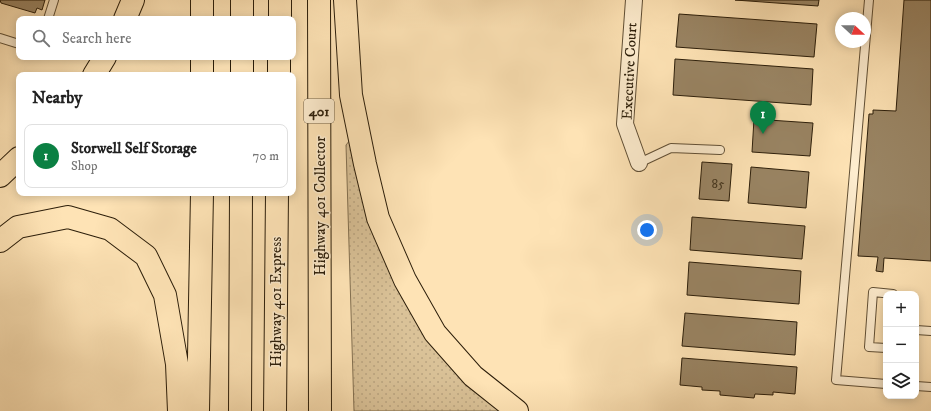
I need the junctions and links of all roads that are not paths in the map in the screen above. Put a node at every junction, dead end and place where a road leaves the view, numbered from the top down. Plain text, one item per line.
1 (54, 0) edge
2 (133, 0) edge
3 (202, 0) edge
4 (242, 0) edge
5 (280, 0) edge
6 (319, 0) edge
7 (344, 0) edge
8 (634, 0) edge
9 (869, 0) edge
10 (49, 16) edge
11 (126, 16) edge
12 (202, 16) edge
13 (242, 16) edge
14 (280, 16) edge
15 (0, 38) edge
16 (16, 43) edge
17 (103, 60) edge
18 (202, 60) edge
19 (242, 60) edge
20 (279, 60) edge
21 (96, 72) edge
22 (202, 72) edge
23 (242, 72) edge
24 (279, 72) edge
25 (720, 150) dead end
26 (16, 161) edge
27 (639, 163) joint
28 (0, 176) edge
29 (202, 196) edge
30 (241, 196) edge
31 (277, 196) edge
32 (0, 241) edge
33 (883, 293) edge
34 (919, 330) edge
35 (931, 331) edge
36 (883, 348) edge
37 (321, 383) junction
38 (883, 384) edge
39 (919, 386) edge
40 (931, 387) edge
41 (179, 411) edge
42 (198, 411) edge
43 (240, 411) edge
44 (275, 411) edge
45 (320, 411) edge
46 (328, 411) edge
47 (517, 411) edge

1 - 10 lane
2 - 11 highway
3 - 12 highway
4 - 13 highway
5 - 14 highway
6 - 37 highway, Highway 401 Collector / 401
7 - 47 highway
8 - 27 street, Executive Court
9 - 38 lane
15 - 16 lane
17 - 21 highway
18 - 22 highway
19 - 23 highway
20 - 24 highway
25 - 27 lane
26 - 28 highway
29 - 42 highway
30 - 43 highway
31 - 44 highway, Highway 401 Express
32 - 41 highway
33 - 36 lane
34 - 35 lane
37 - 45 highway, Highway 401 Collector / 401
37 - 46 highway
39 - 40 lane

